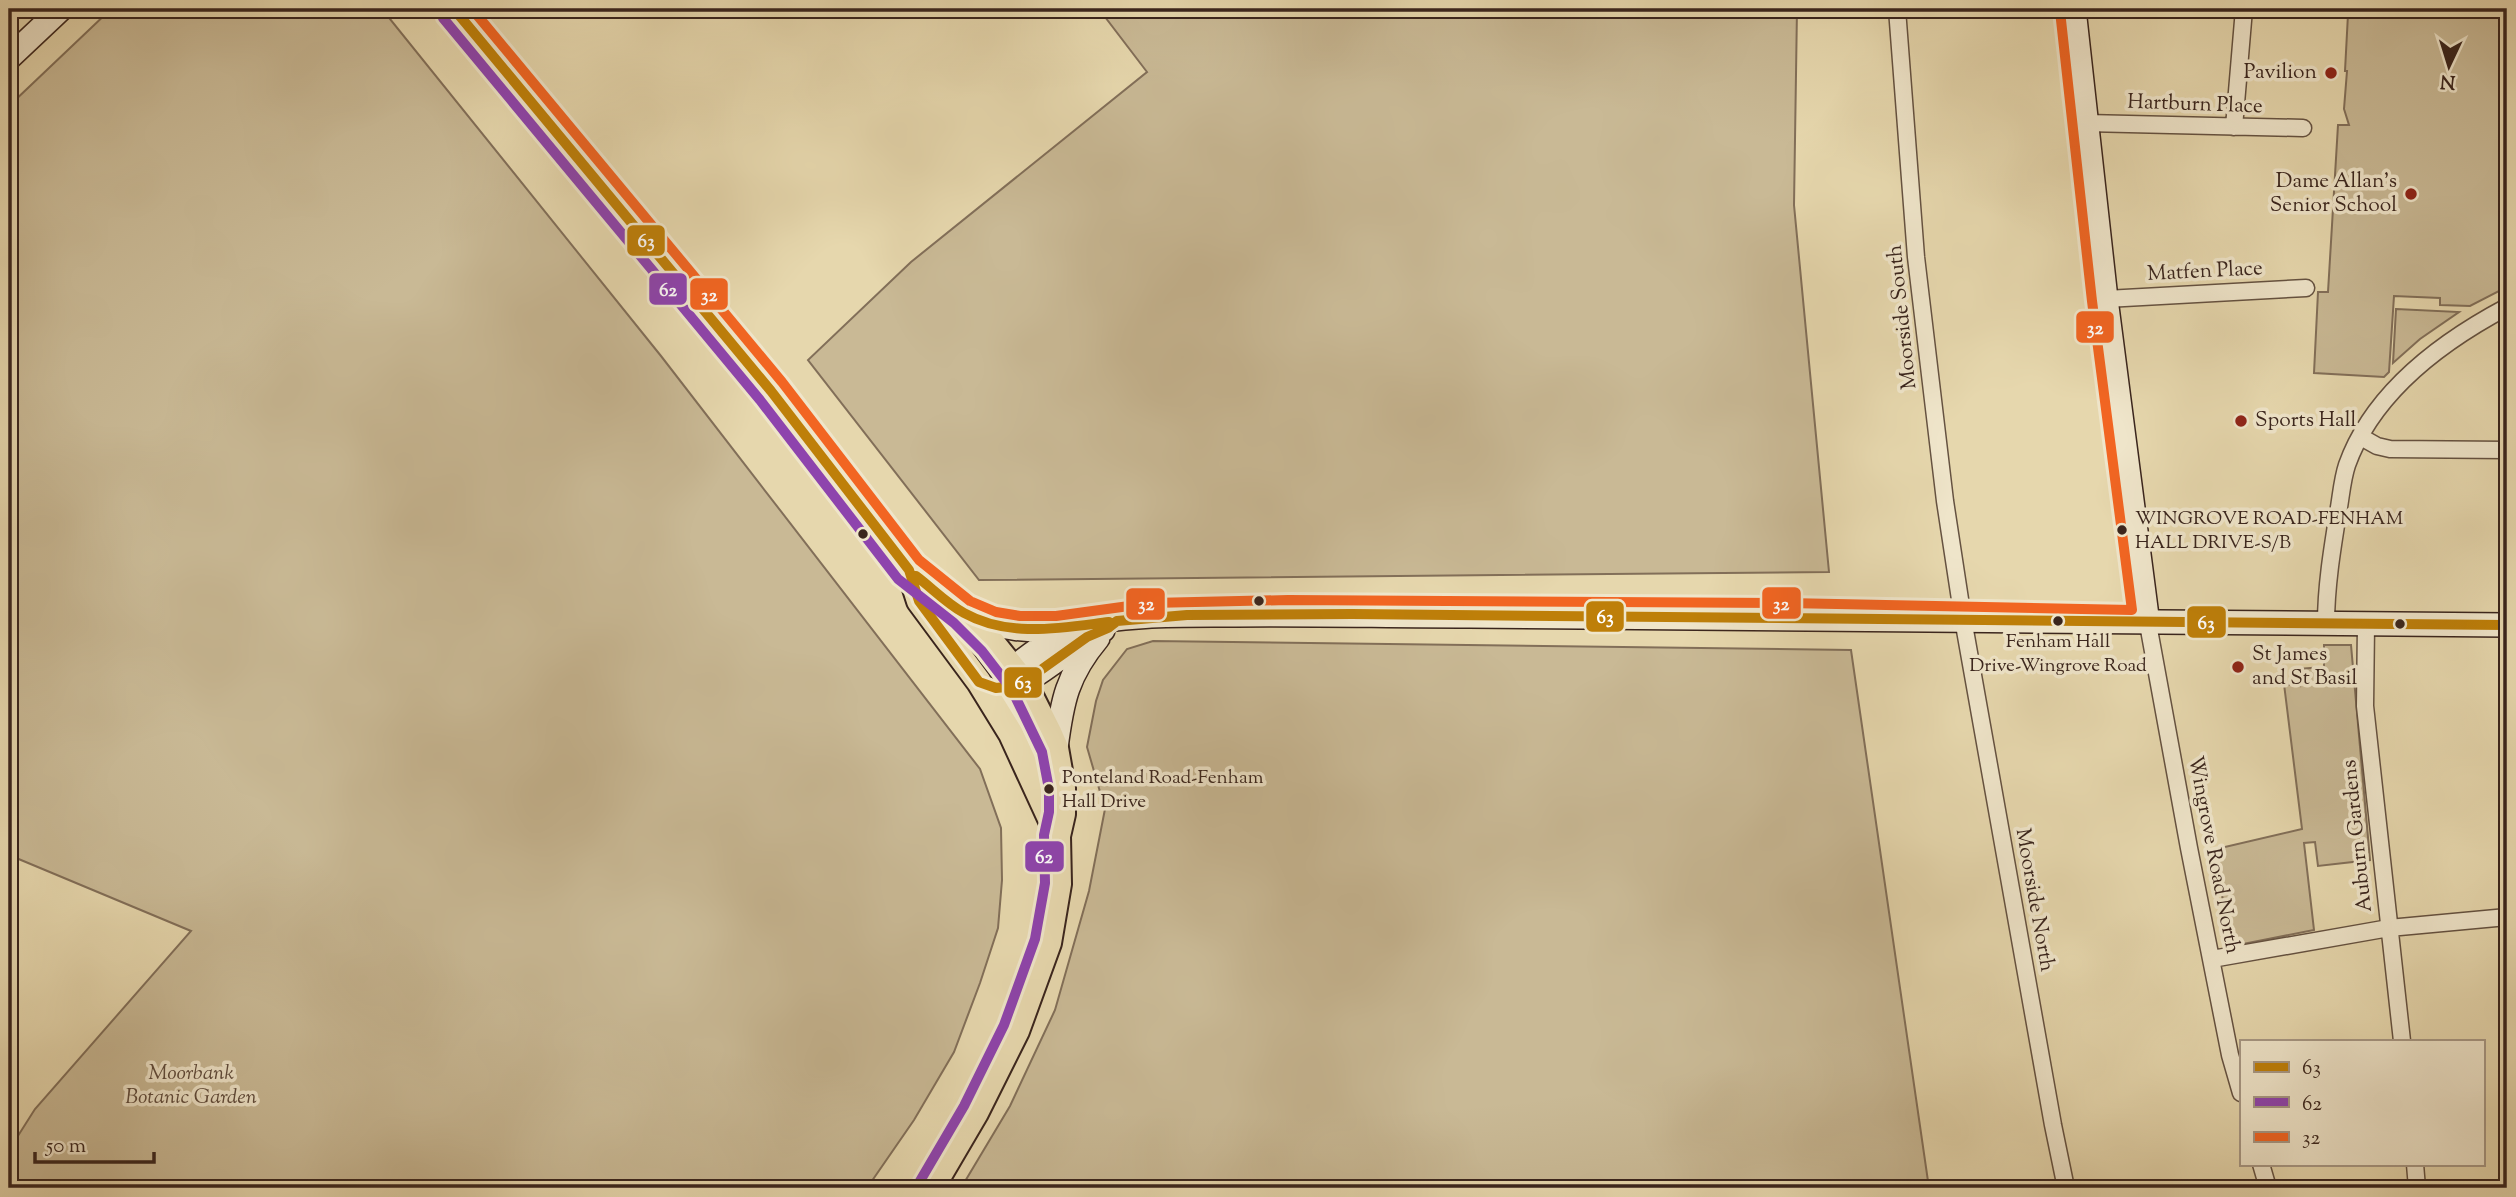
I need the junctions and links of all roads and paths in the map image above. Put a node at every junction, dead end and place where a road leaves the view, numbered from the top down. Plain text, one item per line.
1 (61, 9) edge
2 (454, 9) edge
3 (1897, 9) edge
4 (2074, 9) edge
5 (2244, 9) edge
6 (9, 58) edge
7 (2086, 123) junction
8 (2234, 127) junction
9 (2303, 128) dead end
10 (2306, 288) dead end
11 (2106, 299) junction
12 (2507, 307) edge
13 (2361, 437) junction
14 (2507, 450) edge
15 (909, 570) junction
16 (963, 612) junction
17 (1963, 619) junction
18 (1112, 624) junction
19 (2148, 624) junction
20 (2326, 624) junction
21 (2366, 625) junction
22 (2507, 625) edge
23 (1076, 627) junction
24 (1014, 680) junction
25 (979, 682) junction
26 (1056, 748) junction
27 (1055, 830) junction
28 (2507, 917) edge
29 (2389, 928) junction
30 (2212, 960) junction
31 (2402, 1040) edge
32 (2240, 1089) edge
33 (2262, 1166) edge
34 (2414, 1166) edge
35 (932, 1188) edge
36 (2066, 1188) edge
37 (2268, 1188) edge
38 (2417, 1188) edge

1 - 6 street
2 - 15 main road
3 - 17 street, Moorside South
4 - 7 street
5 - 8 street
7 - 8 street, Hartburn Place
7 - 11 street
8 - 9 street, Hartburn Place
10 - 11 street, Matfen Place
11 - 19 street
12 - 13 street
13 - 14 street
13 - 20 street
15 - 16 main road
15 - 25 main road
16 - 23 street
16 - 24 main road
17 - 18 street
17 - 19 street
17 - 36 street, Moorside North
18 - 23 street
18 - 24 street
18 - 26 street
19 - 20 street
19 - 30 street, Wingrove Road North
20 - 21 street
21 - 22 street
21 - 29 street, Auburn Gardens
23 - 24 street
24 - 25 street
24 - 26 main road
24 - 27 street
25 - 27 main road
26 - 27 main road
27 - 35 main road
28 - 29 street
29 - 30 street
29 - 31 street, Auburn Gardens
30 - 32 street, Wingrove Road North
33 - 37 street
34 - 38 street

